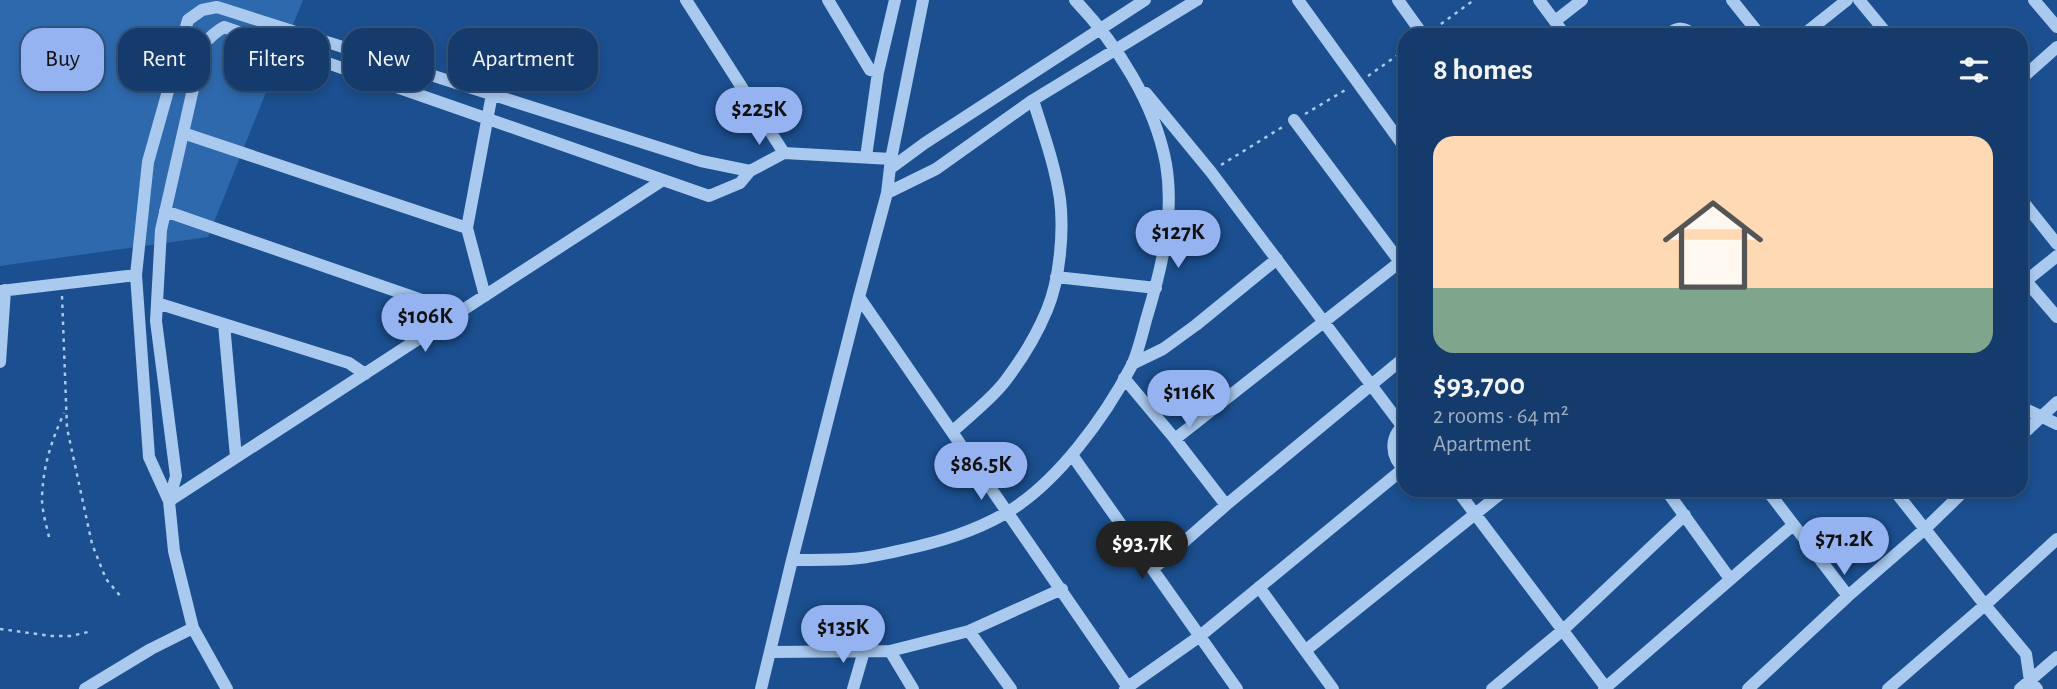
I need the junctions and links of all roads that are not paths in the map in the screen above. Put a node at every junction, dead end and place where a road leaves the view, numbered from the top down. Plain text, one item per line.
1 (685, 0) edge
2 (828, 0) edge
3 (895, 0) edge
4 (923, 0) edge
5 (1075, 0) edge
6 (1145, 0) edge
7 (1197, 0) edge
8 (1298, 0) edge
9 (1398, 0) edge
10 (1539, 0) edge
11 (1582, 0) edge
12 (1732, 0) edge
13 (1847, 0) edge
14 (1859, 0) edge
15 (2034, 0) edge
16 (209, 9) junction
17 (1555, 21) junction
18 (2057, 27) edge
19 (1420, 28) edge
20 (1560, 28) edge
21 (1754, 28) edge
22 (1811, 28) edge
23 (1882, 28) edge
24 (1099, 29) junction
25 (219, 30) junction
26 (2057, 47) edge
27 (1115, 48) junction
28 (878, 72) junction
29 (2028, 73) edge
30 (1137, 82) junction
31 (492, 94) junction
32 (1033, 100) junction
33 (486, 118) junction
34 (1294, 120) road end
35 (183, 133) junction
36 (1398, 138) edge
37 (784, 153) junction
38 (866, 157) junction
39 (891, 163) junction
40 (750, 171) junction
41 (663, 180) junction
42 (887, 193) junction
43 (2028, 208) edge
44 (165, 211) junction
45 (467, 228) junction
46 (2057, 244) edge
47 (1398, 254) edge
48 (2057, 256) edge
49 (1278, 259) junction
50 (1398, 264) edge
51 (136, 275) junction
52 (1056, 277) junction
53 (2028, 280) edge
54 (2028, 287) edge
55 (1156, 288) junction
56 (2, 291) edge
57 (485, 296) junction
58 (859, 297) junction
59 (157, 303) junction
60 (455, 315) junction
61 (2057, 317) edge
62 (1323, 322) junction
63 (224, 324) junction
64 (0, 362) edge
65 (1398, 363) edge
66 (1132, 364) junction
67 (365, 374) junction
68 (1124, 378) junction
69 (1370, 385) junction
70 (2057, 402) edge
71 (2028, 410) edge
72 (2041, 417) junction
73 (1398, 418) edge
74 (2057, 424) edge
75 (2028, 429) edge
76 (1398, 431) edge
77 (952, 432) junction
78 (1175, 439) junction
79 (1072, 455) junction
80 (236, 457) junction
81 (1398, 464) edge
82 (1398, 475) edge
83 (1463, 497) edge
84 (1496, 497) edge
85 (1671, 497) edge
86 (1772, 497) edge
87 (1900, 497) edge
88 (1958, 497) edge
89 (169, 501) junction
90 (1226, 505) junction
91 (1007, 512) junction
92 (1476, 513) junction
93 (1685, 515) junction
94 (1793, 526) junction
95 (1926, 528) junction
96 (2057, 539) edge
97 (792, 560) junction
98 (1153, 569) junction
99 (1730, 579) junction
100 (1259, 587) junction
101 (1062, 589) junction
102 (1848, 596) junction
103 (1985, 605) junction
104 (193, 628) junction
105 (1563, 630) junction
106 (969, 631) junction
107 (1200, 636) junction
108 (890, 650) junction
109 (1306, 650) junction
110 (864, 651) junction
111 (770, 652) junction
112 (2026, 654) junction
113 (2055, 662) edge
114 (2029, 686) edge
115 (85, 689) edge
116 (227, 689) edge
117 (761, 689) edge
118 (853, 689) edge
119 (913, 689) edge
120 (1011, 689) edge
121 (1127, 689) edge
122 (1237, 689) edge
123 (1333, 689) edge
124 (1492, 689) edge
125 (1606, 689) edge
126 (1748, 689) edge
127 (1888, 689) edge

1 - 37 street
2 - 28 street
3 - 28 street
4 - 39 street
5 - 24 street
6 - 24 street
7 - 27 street
8 - 36 street
9 - 19 street
10 - 17 street
11 - 17 street
12 - 21 street
13 - 22 street
14 - 23 street
15 - 18 street
16 - 25 street
16 - 31 street
16 - 51 street
17 - 20 street
24 - 27 street
24 - 39 street
25 - 33 street
25 - 35 street
26 - 29 street
27 - 30 street
27 - 32 street
28 - 38 street
30 - 49 street
30 - 55 street
31 - 33 street
31 - 40 street
32 - 42 street
32 - 52 street
33 - 41 street
33 - 45 street
34 - 47 street
35 - 44 street
35 - 45 street
37 - 38 street
37 - 40 street
38 - 39 street
39 - 42 street
40 - 41 street
41 - 57 street
42 - 58 street
43 - 46 street
44 - 59 street
44 - 60 street
45 - 57 street
48 - 53 street
49 - 62 street
49 - 66 street
50 - 62 street
51 - 56 street
51 - 89 street
52 - 55 street
52 - 77 street
54 - 61 street
55 - 66 street
56 - 64 street
57 - 60 street
58 - 77 street
58 - 97 street
59 - 63 street
59 - 89 street
60 - 67 street
62 - 69 street
62 - 78 street
63 - 67 street
63 - 80 street
65 - 69 street
66 - 68 street
67 - 80 street
68 - 78 street
68 - 79 street
69 - 73 street
69 - 90 street
70 - 72 street
71 - 72 street
72 - 74 street
72 - 75 street
76 - 81 street
77 - 91 street
78 - 90 street
79 - 91 street
79 - 98 street
80 - 89 street
82 - 100 street
83 - 92 street
84 - 92 street
85 - 93 street
86 - 94 street
87 - 95 street
88 - 95 street
89 - 104 street
90 - 98 street
91 - 97 street
91 - 101 street
92 - 105 street
92 - 109 street
93 - 99 street
93 - 105 street
94 - 99 street
94 - 102 street
95 - 102 street
95 - 103 street
96 - 103 street
97 - 111 street
98 - 107 street
99 - 125 street
100 - 107 street
100 - 109 street
101 - 106 street
101 - 121 street
102 - 126 street
103 - 112 street
103 - 127 street
104 - 115 street
104 - 116 street
105 - 124 street
105 - 125 street
106 - 108 street
106 - 120 street
107 - 121 street
107 - 122 street
108 - 110 street
108 - 119 street
109 - 123 street
110 - 111 street
110 - 118 street
111 - 117 street
112 - 113 street
112 - 114 street
113 - 114 street

